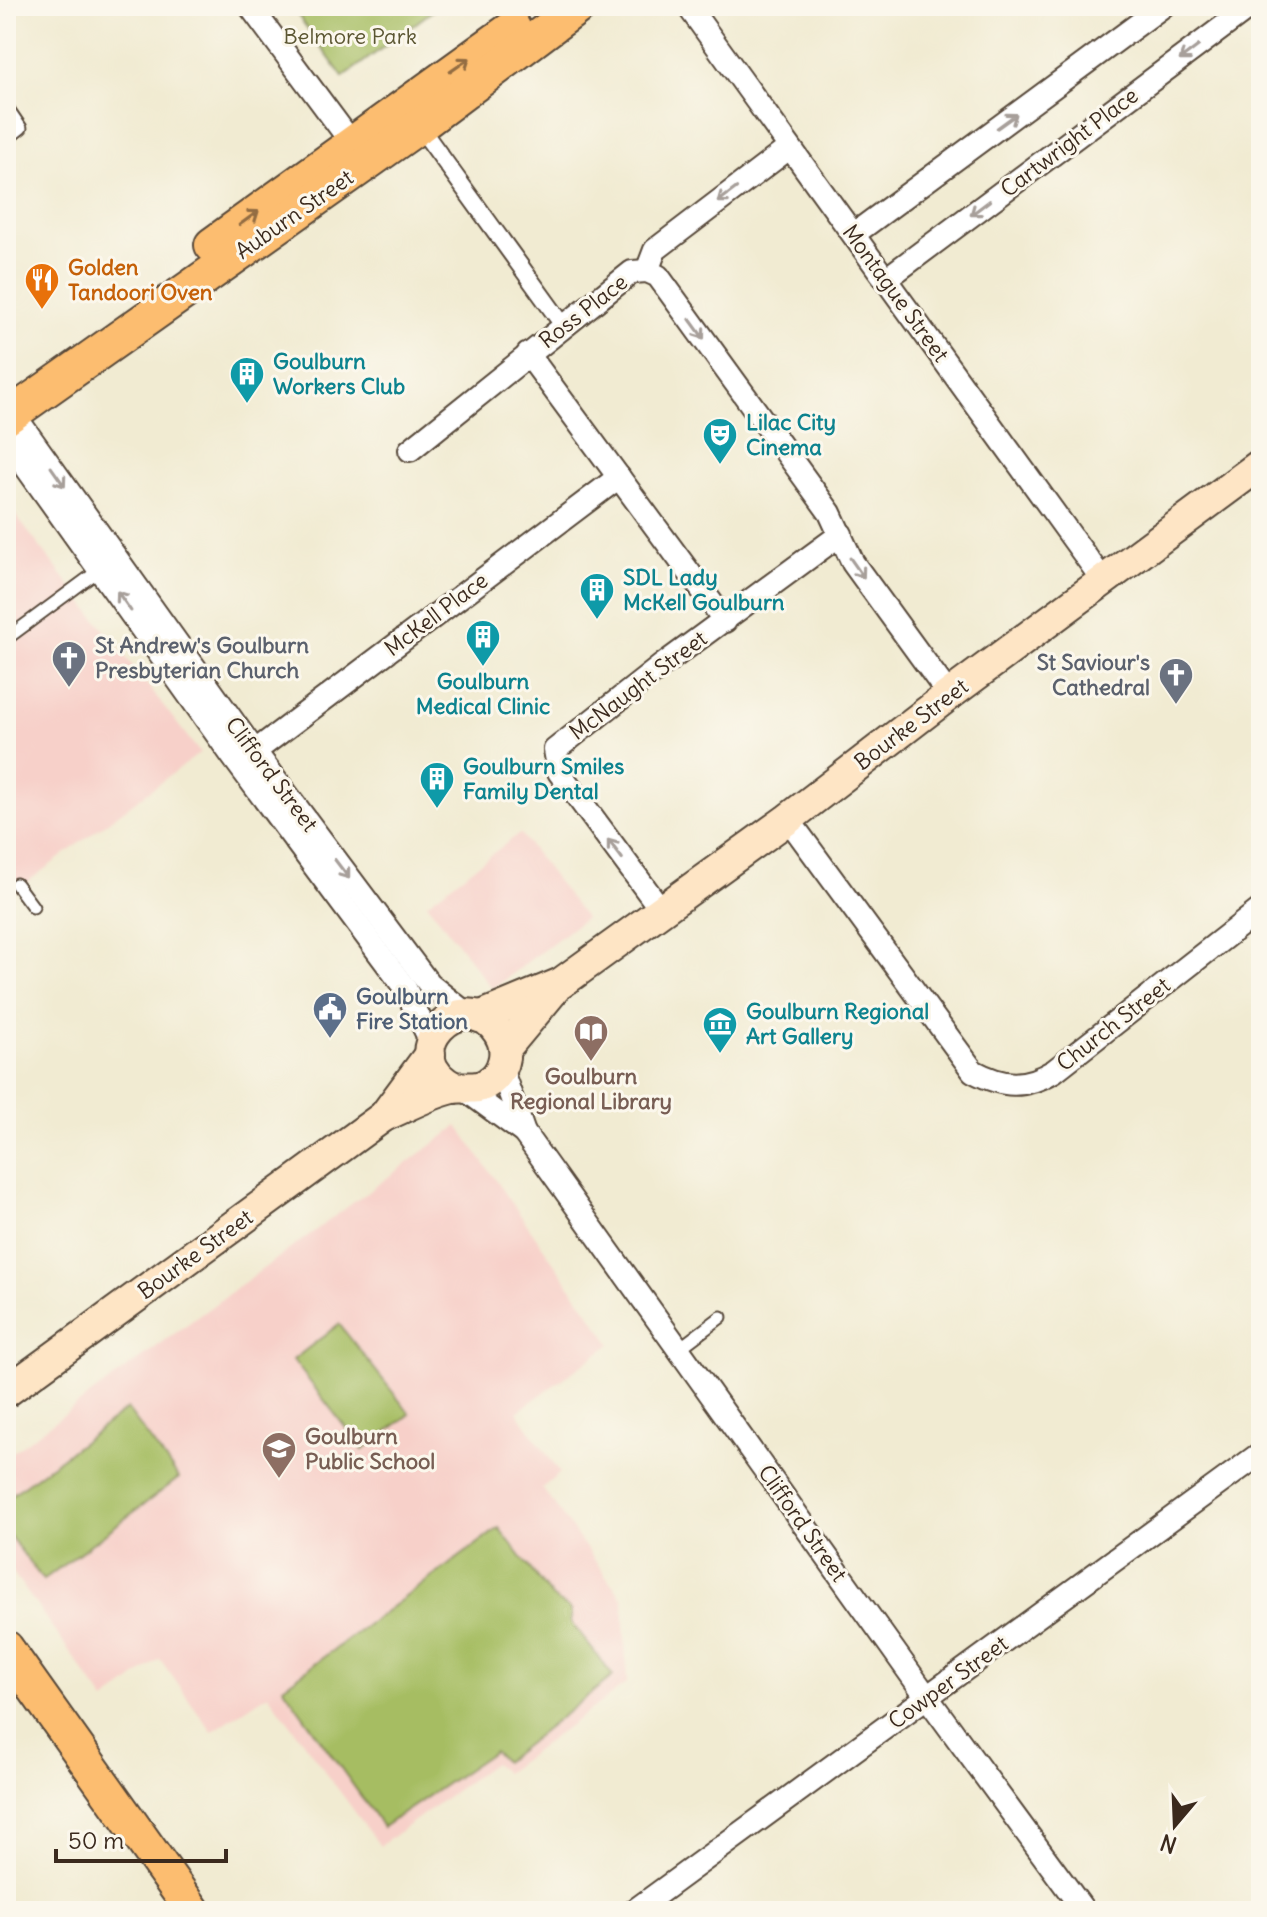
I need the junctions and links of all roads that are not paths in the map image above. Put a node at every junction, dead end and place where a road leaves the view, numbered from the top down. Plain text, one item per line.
1 (250, 6) edge
2 (544, 6) edge
3 (579, 6) edge
4 (688, 6) edge
5 (1163, 6) edge
6 (1251, 6) edge
7 (6, 106) edge
8 (419, 126) junction
9 (6, 140) edge
10 (351, 142) junction
11 (789, 148) junction
12 (854, 234) junction
13 (647, 271) junction
14 (886, 279) junction
15 (563, 325) junction
16 (528, 354) junction
17 (7, 414) edge
18 (410, 450) dead end
19 (1261, 464) edge
20 (619, 477) junction
21 (841, 534) junction
22 (108, 563) junction
23 (1102, 579) junction
24 (725, 621) junction
25 (6, 639) edge
26 (949, 695) junction
27 (246, 751) junction
28 (274, 793) junction
29 (788, 819) junction
30 (16, 884) dead end
31 (33, 907) dead end
32 (1261, 909) edge
33 (662, 911) junction
34 (561, 983) junction
35 (473, 1016) junction
36 (430, 1048) junction
37 (503, 1058) junction
38 (460, 1089) junction
39 (384, 1116) junction
40 (524, 1133) junction
41 (721, 1317) dead end
42 (680, 1348) junction
43 (6, 1392) edge
44 (1261, 1453) edge
45 (6, 1648) edge
46 (927, 1697) junction
47 (193, 1911) edge
48 (634, 1911) edge
49 (1084, 1911) edge

1 - 10 street
10 -> 2 main road, Auburn Street
3 - 8 main road, Auburn Street
4 - 11 street, Montague Street
12 -> 5 street
6 -> 14 street, Cartwright Place
7 - 9 lane
8 - 15 street
8 - 17 main road, Auburn Street
17 -> 10 main road, Auburn Street
11 - 12 street, Montague Street
11 -> 13 street, Ross Place
12 - 14 street, Montague Street
13 - 15 street, Ross Place
13 -> 21 street
14 - 23 street, Montague Street
15 - 16 street, Ross Place
16 - 18 street, Ross Place
16 - 20 street
17 - 22 street, Clifford Street
19 - 23 main road, Bourke Street
20 - 24 street
20 - 27 street, McKell Place
21 - 24 street, McNaught Street
21 -> 26 street
22 - 25 lane
22 - 27 street, Clifford Street
23 - 26 main road, Bourke Street
33 -> 24 street, McNaught Street
26 - 29 main road, Bourke Street
27 - 28 street, Clifford Street
28 -> 35 street, Clifford Street
28 - 36 street, Clifford Street
29 - 32 street, Church Street
29 - 33 main road, Bourke Street
30 - 31 lane
33 - 34 main road, Bourke Street
34 - 35 main road, Bourke Street
34 - 37 main road, Bourke Street
35 - 36 main road
35 - 37 main road
36 - 38 main road
36 - 39 main road, Bourke Street
37 - 38 main road
37 - 40 street, Clifford Street
38 - 39 main road, Bourke Street
38 - 40 street, Clifford Street
39 - 43 main road, Bourke Street
40 - 42 street, Clifford Street
41 - 42 lane
42 - 46 street, Clifford Street
44 - 46 street, Cowper Street
45 - 47 main road
46 - 48 street, Cowper Street
46 - 49 street, Clifford Street

